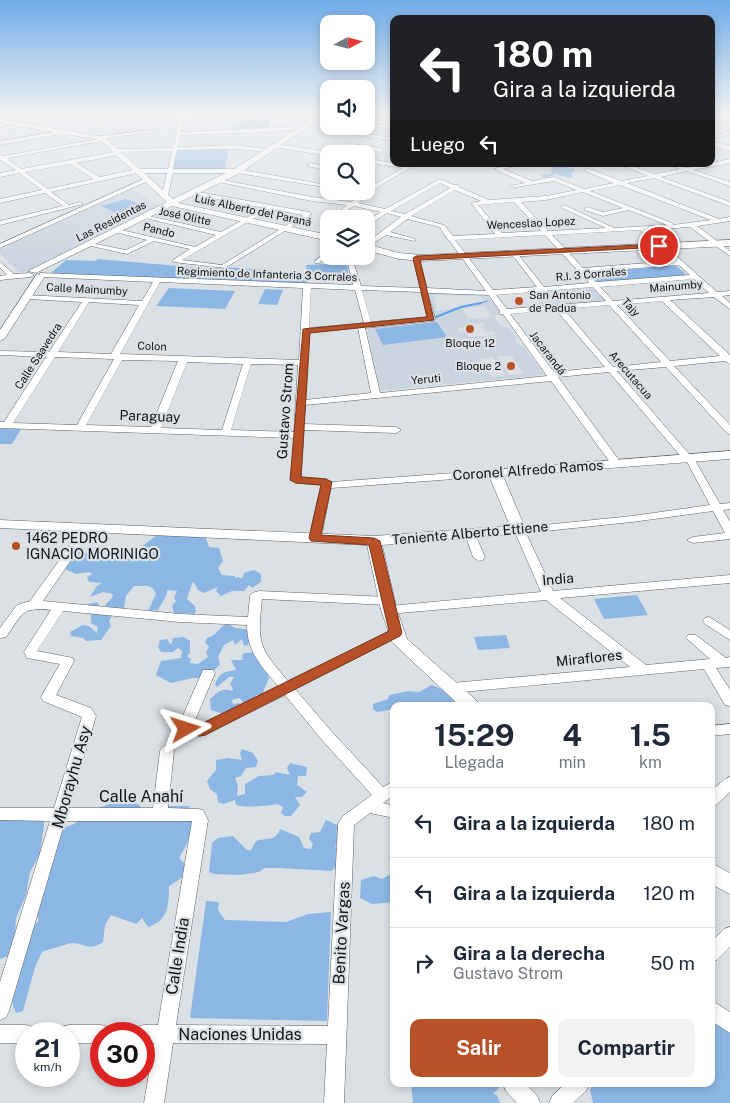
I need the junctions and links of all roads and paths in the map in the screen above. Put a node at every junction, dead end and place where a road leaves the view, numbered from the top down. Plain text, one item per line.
1 (11, 164) edge
2 (59, 164) edge
3 (75, 164) edge
4 (131, 164) edge
5 (171, 164) edge
6 (247, 164) edge
7 (310, 165) dead end
8 (320, 167) edge
9 (404, 167) edge
10 (507, 167) edge
11 (631, 167) edge
12 (680, 167) edge
13 (701, 167) edge
14 (137, 170) junction
15 (170, 170) junction
16 (587, 170) dead end
17 (689, 170) junction
18 (237, 171) junction
19 (21, 172) junction
20 (0, 176) edge
21 (658, 176) junction
22 (99, 179) junction
23 (148, 179) junction
24 (217, 181) junction
25 (531, 182) junction
26 (624, 184) junction
27 (730, 184) edge
28 (457, 186) junction
29 (318, 190) edge
30 (47, 191) junction
31 (586, 191) junction
32 (193, 193) junction
33 (165, 195) junction
34 (533, 198) junction
35 (104, 199) junction
36 (515, 199) junction
37 (0, 201) edge
38 (487, 201) junction
39 (173, 204) junction
40 (352, 204) junction
41 (730, 204) edge
42 (564, 206) dead end
43 (68, 207) junction
44 (269, 207) junction
45 (585, 208) dead end
46 (631, 208) junction
47 (344, 210) edge
48 (291, 211) junction
49 (386, 211) junction
50 (407, 216) junction
51 (144, 217) junction
52 (375, 219) edge
53 (730, 219) edge
54 (247, 220) junction
55 (719, 221) junction
56 (0, 223) edge
57 (692, 225) junction
58 (674, 226) junction
59 (286, 228) junction
60 (641, 228) junction
61 (613, 229) junction
62 (118, 231) junction
63 (384, 232) junction
64 (546, 232) junction
65 (222, 234) junction
66 (500, 235) junction
67 (320, 236) edge
68 (450, 238) junction
69 (153, 239) junction
70 (375, 240) edge
71 (413, 240) dead end
72 (730, 243) edge
73 (90, 245) junction
74 (718, 245) junction
75 (0, 246) edge
76 (659, 246) junction
77 (197, 249) junction
78 (375, 249) edge
79 (562, 250) junction
80 (514, 253) junction
81 (730, 254) edge
82 (462, 256) junction
83 (416, 258) junction
84 (320, 260) edge
85 (317, 262) dead end
86 (679, 263) junction
87 (0, 264) edge
88 (351, 265) edge
89 (580, 270) junction
90 (38, 274) junction
91 (13, 277) junction
92 (695, 277) junction
93 (0, 278) edge
94 (157, 281) junction
95 (595, 285) junction
96 (306, 287) junction
97 (358, 289) junction
98 (543, 290) junction
99 (425, 291) junction
100 (489, 293) junction
101 (730, 293) edge
102 (715, 294) junction
103 (28, 297) junction
104 (664, 298) junction
105 (87, 300) junction
106 (145, 303) junction
107 (612, 303) junction
108 (730, 307) edge
109 (559, 308) junction
110 (504, 312) junction
111 (364, 326) junction
112 (306, 331) junction
113 (0, 338) edge
114 (0, 352) edge
115 (52, 354) junction
116 (118, 356) junction
117 (184, 358) junction
118 (729, 359) edge
119 (248, 361) junction
120 (304, 363) junction
121 (669, 365) junction
122 (610, 370) junction
123 (553, 377) junction
124 (376, 396) junction
125 (301, 403) junction
126 (4, 425) edge
127 (80, 427) junction
128 (155, 430) junction
129 (396, 430) dead end
130 (299, 431) junction
131 (730, 431) edge
132 (226, 432) junction
133 (730, 455) edge
134 (687, 457) junction
135 (616, 464) junction
136 (496, 473) junction
137 (326, 486) junction
138 (730, 506) edge
139 (715, 508) junction
140 (0, 524) edge
141 (88, 528) junction
142 (519, 530) junction
143 (730, 532) edge
144 (470, 534) junction
145 (730, 536) edge
146 (315, 538) junction
147 (693, 540) dead end
148 (374, 541) junction
149 (479, 557) dead end
150 (730, 579) edge
151 (549, 596) junction
152 (34, 604) junction
153 (388, 606) junction
154 (59, 607) junction
155 (254, 621) junction
156 (709, 621) dead end
157 (396, 633) junction
158 (2, 634) dead end
159 (730, 636) edge
160 (692, 638) dead end
161 (727, 662) edge
162 (708, 664) junction
163 (642, 669) junction
164 (208, 674) dead end
165 (286, 687) junction
166 (452, 688) junction
167 (730, 701) edge
168 (467, 702) edge
169 (730, 729) edge
170 (715, 731) edge
171 (167, 751) dead end
172 (730, 783) edge
173 (387, 791) edge
174 (715, 797) edge
175 (367, 806) junction
176 (390, 811) edge
177 (160, 813) junction
178 (193, 813) joint
179 (0, 814) edge
180 (61, 814) junction
181 (715, 875) edge
182 (730, 884) edge
183 (730, 935) edge
184 (715, 950) edge
185 (0, 1011) edge
186 (715, 1012) edge
187 (730, 1024) edge
188 (0, 1034) edge
189 (15, 1034) edge
190 (155, 1034) edge
191 (165, 1034) junction
192 (336, 1035) junction
193 (516, 1087) edge
194 (576, 1087) edge
195 (154, 1103) edge
196 (334, 1103) edge
197 (530, 1103) edge
198 (559, 1103) edge

1 - 19 street
2 - 19 street
3 - 22 street
4 - 14 main road
5 - 15 street
6 - 18 main road, Las Residentas
7 - 8 street
9 - 40 street
10 - 25 street
11 - 21 street
12 - 17 street
13 - 17 street
14 - 15 street
14 - 22 street
14 - 23 main road
15 - 18 street
15 - 33 street
16 - 26 street
17 - 21 street
17 - 27 street
18 - 24 main road, Las Residentas
18 - 29 street
19 - 20 street
19 - 30 street
21 - 26 street
21 - 41 street
22 - 30 street
23 - 33 main road
23 - 35 street
24 - 29 street
24 - 32 main road, Las Residentas
25 - 31 street
25 - 34 street
26 - 31 street
26 - 55 street
28 - 38 street
28 - 49 street
28 - 50 street
29 - 40 street, Jacarandá
29 - 48 street
30 - 37 street
30 - 43 street
31 - 34 street
31 - 46 street
32 - 39 main road, Las Residentas
32 - 44 street
33 - 39 main road
34 - 36 street
35 - 43 street
35 - 75 street
36 - 38 street
36 - 64 street, Tajy
38 - 66 street
39 - 51 main road, Las Residentas
39 - 54 main road, Luis Alberto del Paraná
40 - 47 street
40 - 49 street, Jacarandá
42 - 61 street
43 - 56 street
44 - 48 street
44 - 54 street
45 - 46 street
46 - 58 street
48 - 59 street
49 - 50 street, Jacarandá
49 - 52 street
50 - 63 street
50 - 68 street, Jacarandá
51 - 62 main road, Las Residentas
51 - 65 street, José Olitte
53 - 55 street, Wenceslao Lopez
54 - 59 main road, Luis Alberto del Paraná
54 - 65 street
55 - 57 street, Wenceslao Lopez
57 - 58 street, Wenceslao Lopez
57 - 74 street
58 - 60 street, Wenceslao Lopez
59 - 67 main road, Luis Alberto del Paraná
59 - 77 street
60 - 61 street, Wenceslao Lopez
60 - 76 street
61 - 64 street, Wenceslao Lopez
62 - 69 street, Pando
62 - 73 main road, Las Residentas
63 - 70 street
63 - 71 street
64 - 66 street, Wenceslao Lopez
64 - 79 street, Tajy
65 - 77 street
66 - 68 street, Wenceslao Lopez
68 - 82 street, Jacarandá
69 - 73 street
69 - 77 street, Pando
72 - 74 main road
73 - 90 main road, Las Residentas
74 - 76 main road
74 - 81 street
76 - 79 main road
76 - 86 street
78 - 83 main road
79 - 80 main road
79 - 89 street, Tajy
80 - 82 main road
80 - 98 street
82 - 83 main road
82 - 100 street, Jacarandá
83 - 99 street
84 - 85 street
86 - 89 street
86 - 92 street
87 - 91 street
88 - 97 street
89 - 95 street, Tajy
90 - 91 street, Regimiento de Infanteria 3 Corrales
90 - 94 street, Regimiento de Infanteria 3 Corrales
90 - 103 main road, Las Residentas
91 - 93 street, Regimiento de Infanteria 3 Corrales
92 - 95 street, R.I. 3 Corrales
92 - 102 street
94 - 96 street, Regimiento de Infanteria 3 Corrales
94 - 106 street
95 - 98 street, R.I. 3 Corrales
95 - 107 street, Tajy
96 - 97 street, Regimiento de Infanteria 3 Corrales
96 - 112 street, Gustavo Strom
97 - 99 street, Regimiento de Infanteria 3 Corrales
97 - 111 street
98 - 100 street, R.I. 3 Corrales
99 - 100 street, Regimiento de Infanteria 3 Corrales
99 - 111 street
100 - 110 street, Jacarandá
101 - 102 street, Mainumby
102 - 104 street, Mainumby
102 - 108 street
103 - 105 street, Calle Mainumby
103 - 113 main road, Las Residentas
104 - 107 street, Mainumby
104 - 118 street
105 - 106 street, Calle Mainumby
105 - 115 street, Calle Saavedra
106 - 116 street
107 - 109 street, Mainumby
107 - 121 street, Tajy
109 - 110 street, Mainumby
109 - 122 street, Arecutacua
110 - 123 street, Jacarandá
111 - 112 street
111 - 124 street
112 - 120 street, Gustavo Strom
114 - 115 street, Colon
115 - 116 street, Colon
115 - 126 street, Calle Saavedra
116 - 117 street, Colon
116 - 127 street
117 - 119 street, Colon
117 - 128 street
118 - 121 street, Yeruti
119 - 120 street, Colon
119 - 132 street
120 - 125 street, Gustavo Strom
121 - 122 street, Yeruti
121 - 131 street, Tajy
122 - 123 street, Yeruti
122 - 134 street, Arecutacua
123 - 124 street, Yeruti
123 - 135 street, Jacarandá
124 - 125 street, Yeruti
125 - 130 street, Gustavo Strom
126 - 127 street, Paraguay
127 - 128 street, Paraguay
128 - 132 street, Paraguay
129 - 130 street, Paraguay
130 - 132 street, Paraguay
130 - 137 street, Gustavo Strom
133 - 134 main road, Coronel Alfredo Ramos
134 - 135 main road, Coronel Alfredo Ramos
134 - 139 street, Arecutacua
135 - 136 main road, Coronel Alfredo Ramos
136 - 137 street, Coronel Alfredo Ramos
136 - 142 main road
137 - 146 street
138 - 139 street, Teniente Alberto Ettiene
139 - 142 street, Teniente Alberto Ettiene
139 - 143 street, Arecutacua
140 - 141 main road, Teniente Alberto Ettiene
141 - 146 main road, Teniente Alberto Ettiene
141 - 152 street
142 - 144 main road, Teniente Alberto Ettiene
142 - 151 street
144 - 148 main road, Teniente Alberto Ettiene
144 - 149 street
145 - 147 street
146 - 148 main road, Teniente Alberto Ettiene
148 - 153 main road
150 - 151 street, India
151 - 153 street, India
151 - 163 street
152 - 154 street
152 - 158 street
153 - 155 street, India
153 - 157 main road
154 - 155 street
154 - 180 street, Mborayhu Asy
155 - 165 street
156 - 159 street
157 - 165 street
157 - 166 main road
160 - 161 street
161 - 162 street, Miraflores
162 - 163 street, Miraflores
162 - 167 street
163 - 166 street, Miraflores
164 - 165 street
165 - 173 street
166 - 168 main road
169 - 170 street
171 - 177 street
172 - 174 street
173 - 175 street, Benito Vargas
175 - 176 street
175 - 192 street, Benito Vargas
177 - 178 street, Calle Anahí
177 - 180 street, Calle Anahí
178 - 191 street, Calle India
179 - 180 street, Calle Anahí
180 - 185 street, Mborayhu Asy
181 - 182 main road
183 - 184 street
186 - 187 street
188 - 189 street
190 - 191 street, Naciones Unidas
191 - 192 street, Naciones Unidas
191 - 195 street, Calle India
192 - 196 street, Benito Vargas
193 - 197 street
194 - 198 street

